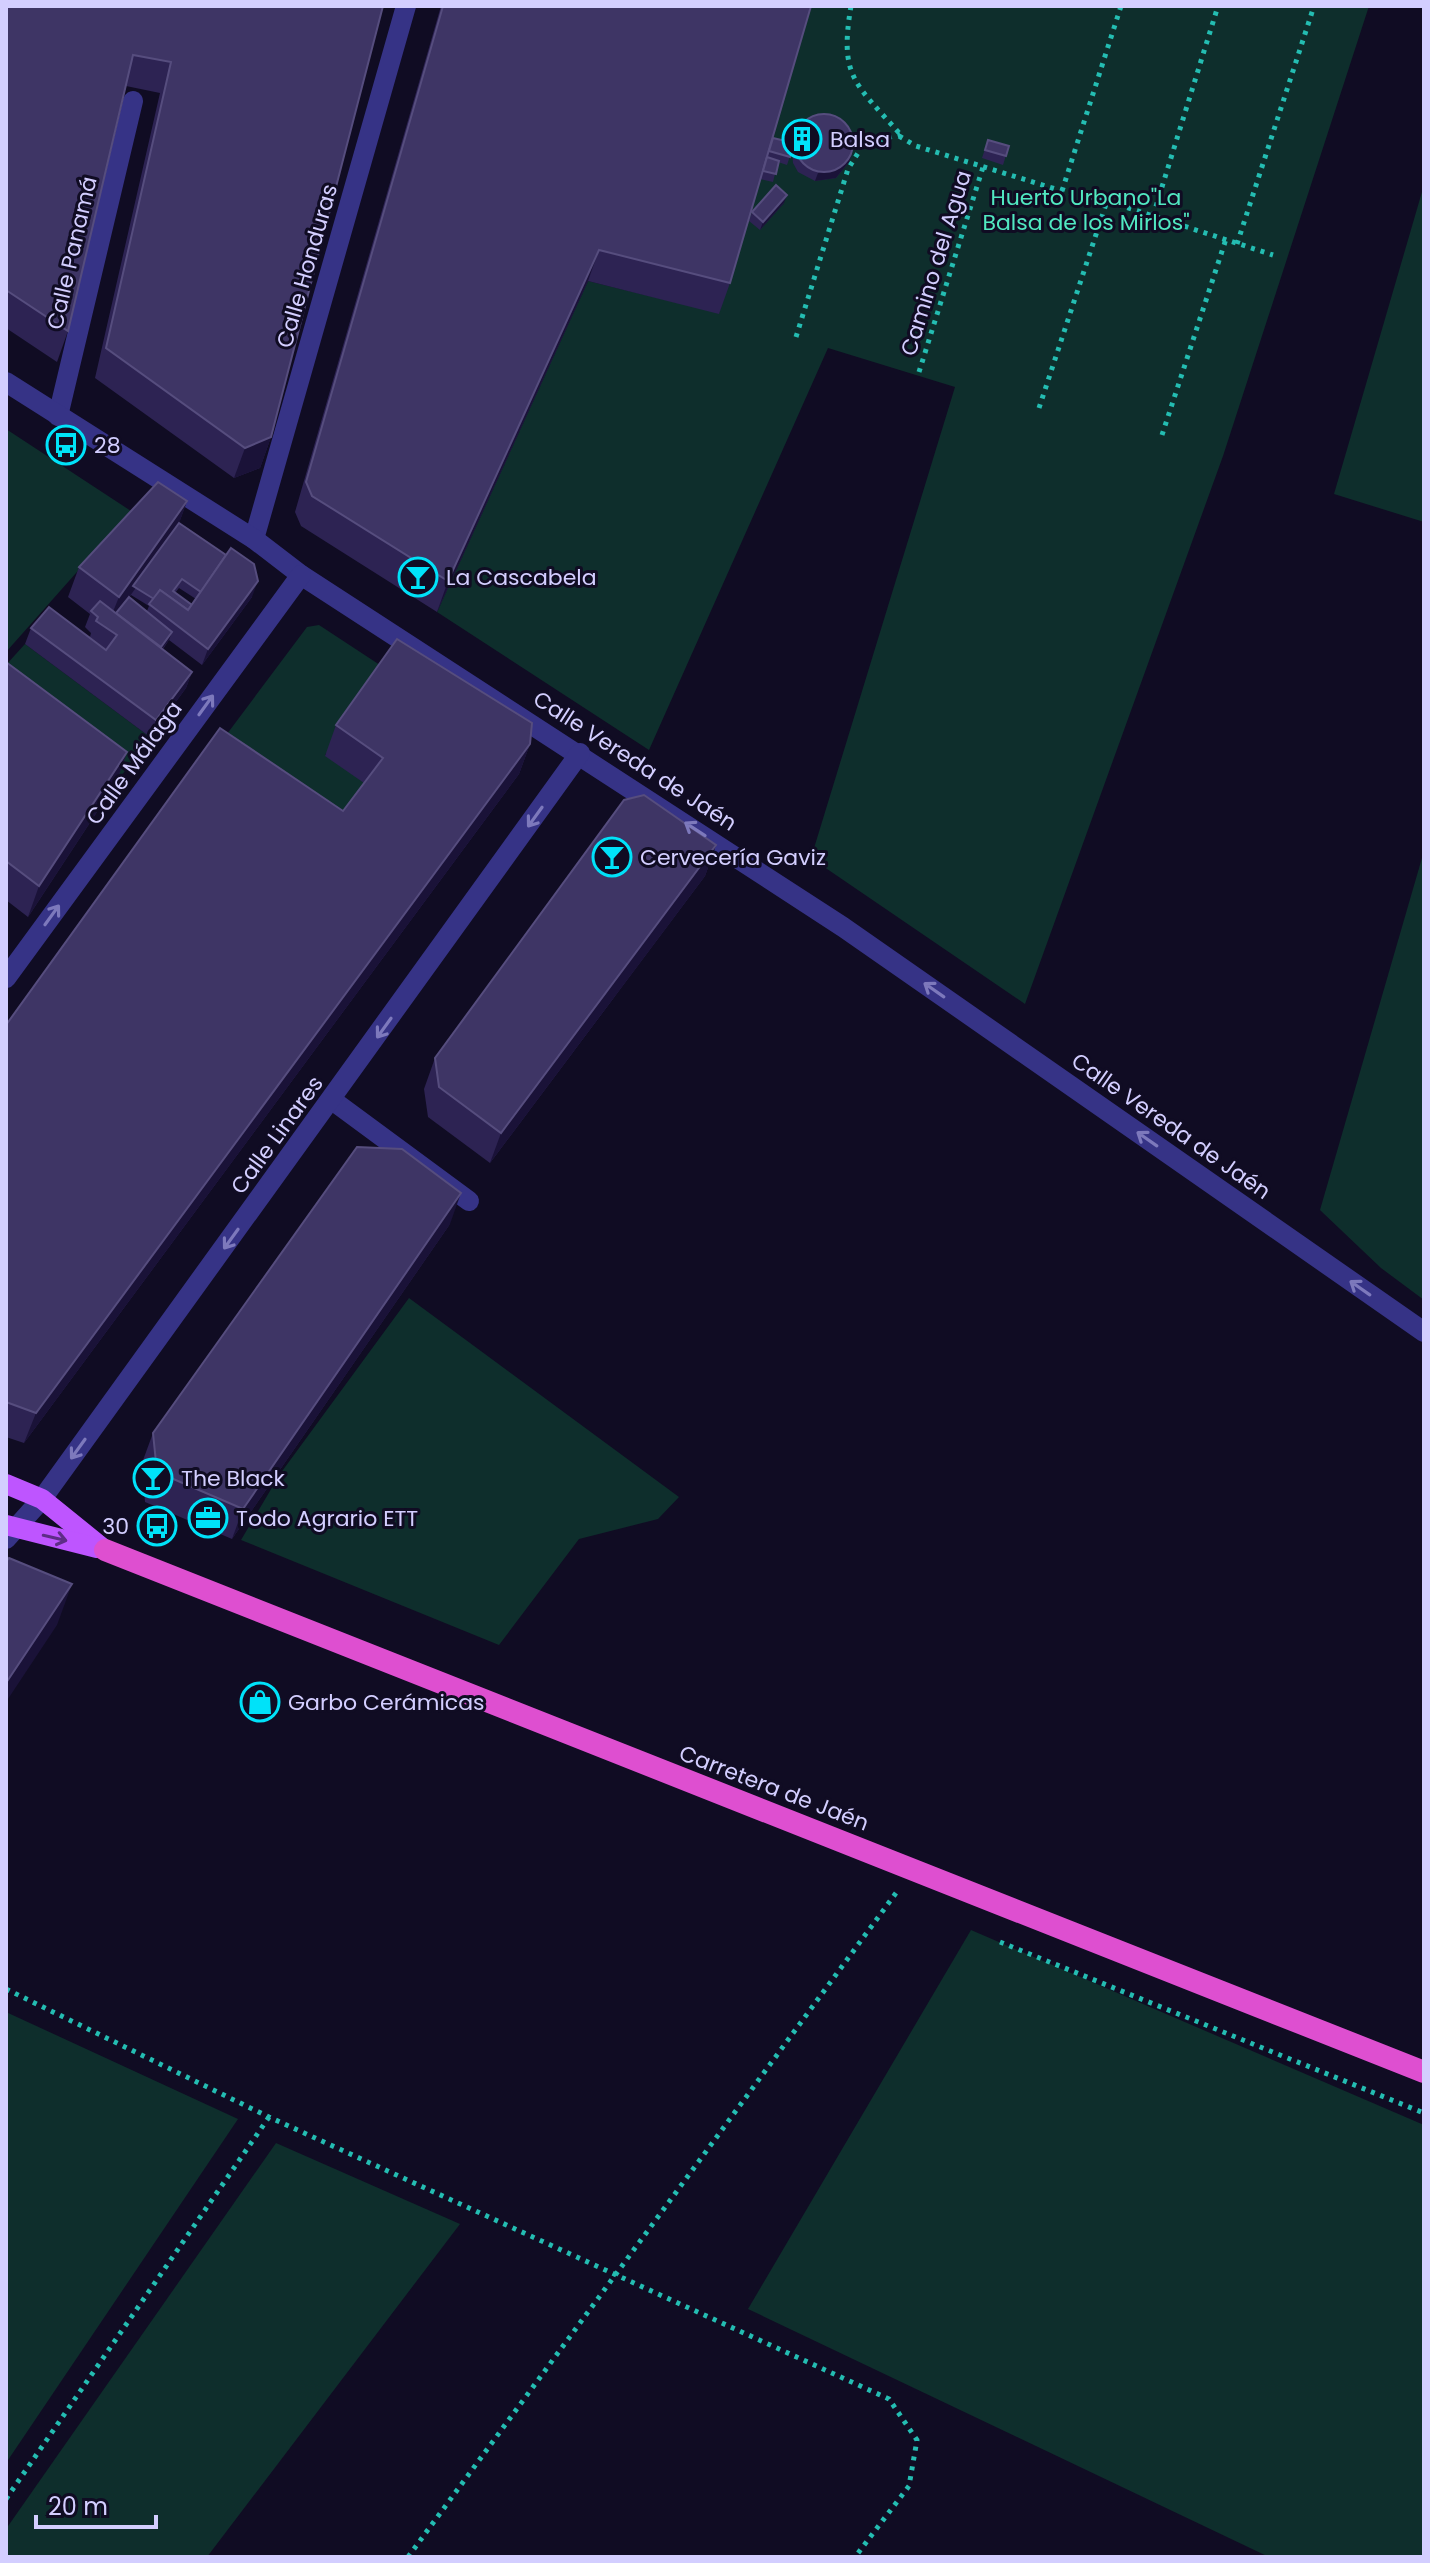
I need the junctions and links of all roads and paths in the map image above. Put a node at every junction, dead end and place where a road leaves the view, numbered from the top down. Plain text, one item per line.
1 (406, 6) edge
2 (851, 6) edge
3 (1121, 6) edge
4 (1218, 6) edge
5 (1314, 6) edge
6 (133, 101) edge
7 (900, 135) junction
8 (984, 164) junction
9 (1062, 191) junction
10 (1107, 201) junction
11 (1153, 216) junction
12 (1226, 239) junction
13 (1238, 245) junction
14 (1273, 255) dead end
15 (796, 337) dead end
16 (919, 372) dead end
17 (6, 382) edge
18 (1039, 408) dead end
19 (58, 416) junction
20 (1162, 435) dead end
21 (254, 539) junction
22 (301, 575) junction
23 (580, 753) junction
24 (13, 954) edge
25 (6, 978) edge
26 (332, 1100) junction
27 (469, 1201) dead end
28 (1424, 1332) edge
29 (6, 1484) edge
30 (42, 1499) junction
31 (9, 1531) edge
32 (105, 1550) junction
33 (914, 1870) junction
34 (6, 1989) edge
35 (1424, 2072) edge
36 (269, 2117) junction
37 (617, 2277) junction
38 (6, 2499) edge
39 (408, 2557) edge
40 (855, 2557) edge

1 - 21 street, Calle Honduras
2 - 7 path
3 - 9 path
4 - 11 path
5 - 13 path
6 - 19 street, Calle Panamá
7 - 8 path
7 - 15 path
8 - 9 path
8 - 16 path, Camino del Agua
9 - 10 path
10 - 11 path
10 - 18 path
11 - 12 path
12 - 13 path
12 - 20 path
13 - 14 path
17 - 19 street, Calle Vereda de Jaén
19 - 21 street, Calle Vereda de Jaén
21 - 22 street, Calle Vereda de Jaén
22 - 23 street, Calle Vereda de Jaén
24 -> 22 street, Calle Málaga
23 -> 26 street, Calle Linares
28 -> 23 street, Calle Vereda de Jaén
24 - 25 street, Calle Málaga
26 - 27 street
26 -> 30 street, Calle Linares
29 - 30 main road, Carretera de Jaén
30 - 31 street, Calle Linares
30 - 32 main road, Carretera de Jaén
31 -> 32 main road, Carretera de Jaén
32 - 33 highway, Carretera de Jaén
33 - 35 highway, Carretera de Jaén
33 - 37 path
34 - 36 path
36 - 37 path
36 - 38 path
37 - 39 path
37 - 40 path

